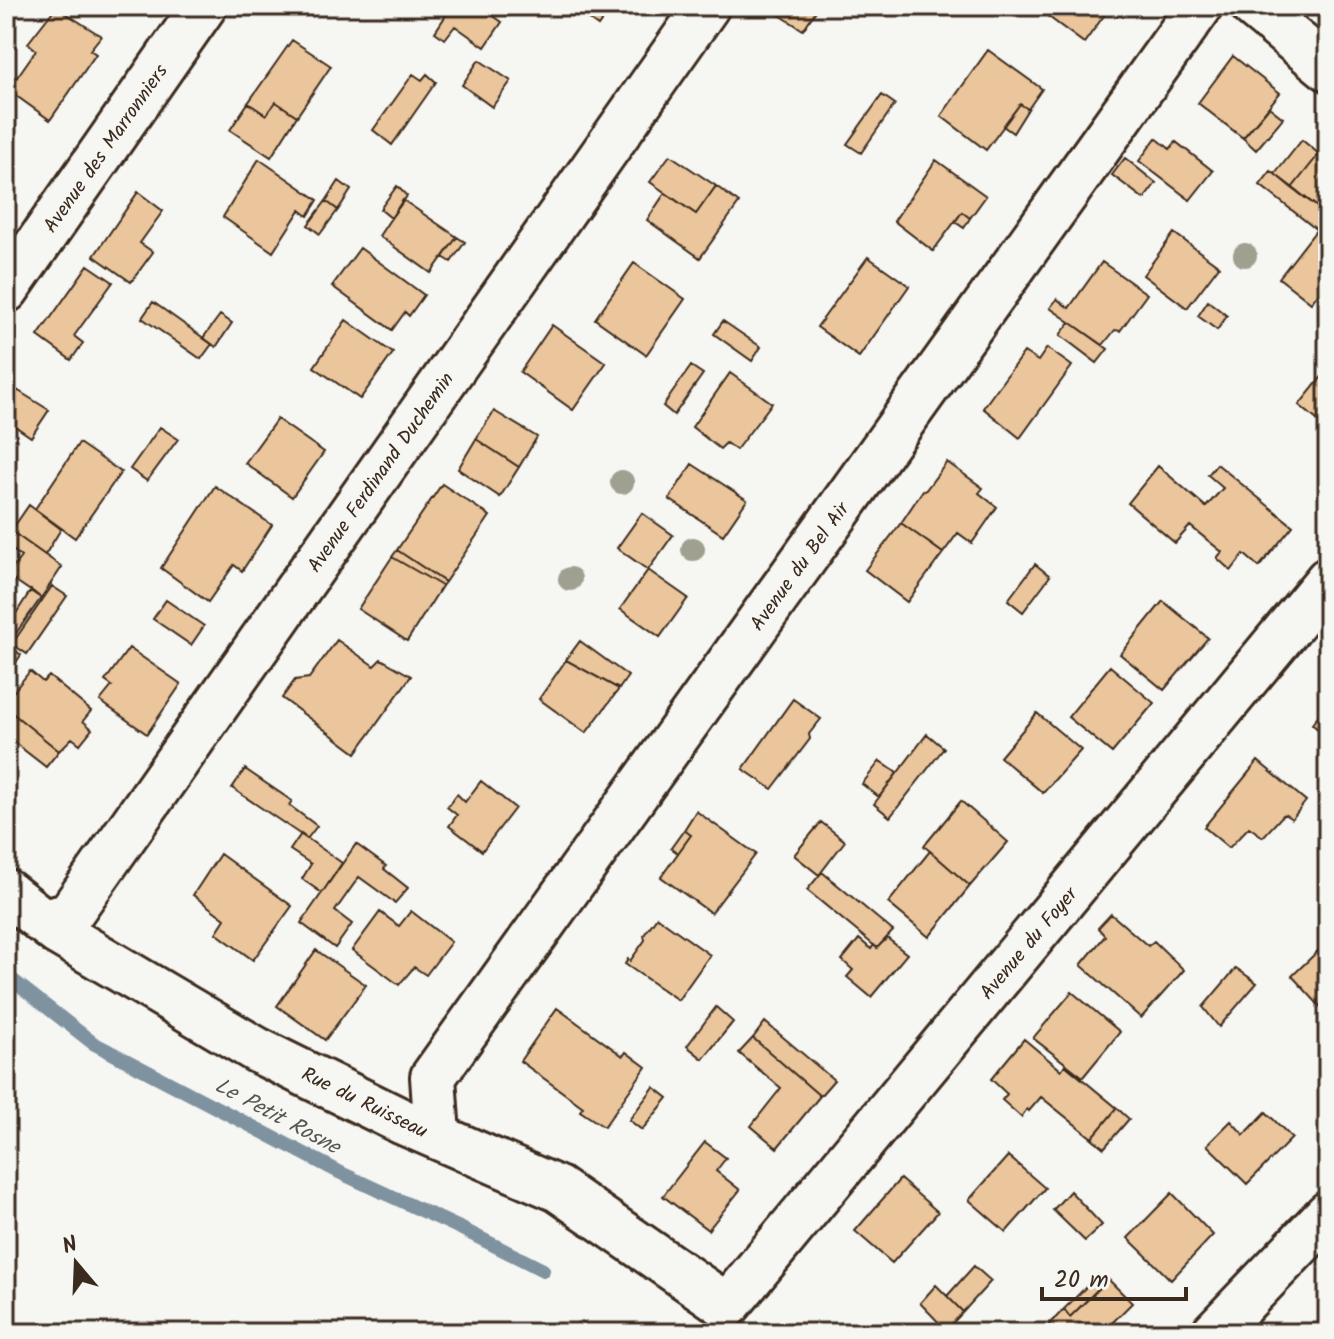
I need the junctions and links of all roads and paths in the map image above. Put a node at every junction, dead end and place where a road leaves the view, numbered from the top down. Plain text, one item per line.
1 (204, 6) edge
2 (707, 6) edge
3 (1200, 6) edge
4 (1253, 6) edge
5 (1328, 68) edge
6 (6, 290) edge
7 (1328, 580) edge
8 (6, 892) edge
9 (42, 921) junction
10 (437, 1136) junction
11 (1328, 1214) edge
12 (727, 1306) joint
13 (1214, 1333) edge

1 - 6 street, Avenue des Marronniers
2 - 9 street, Avenue Ferdinand Duchemin
3 - 10 street, Avenue du Bel Air
4 - 5 street
7 - 12 street, Avenue du Foyer
8 - 9 street, Rue du Ruisseau
9 - 10 street, Rue du Ruisseau
10 - 12 street, Rue du Ruisseau
11 - 13 street

